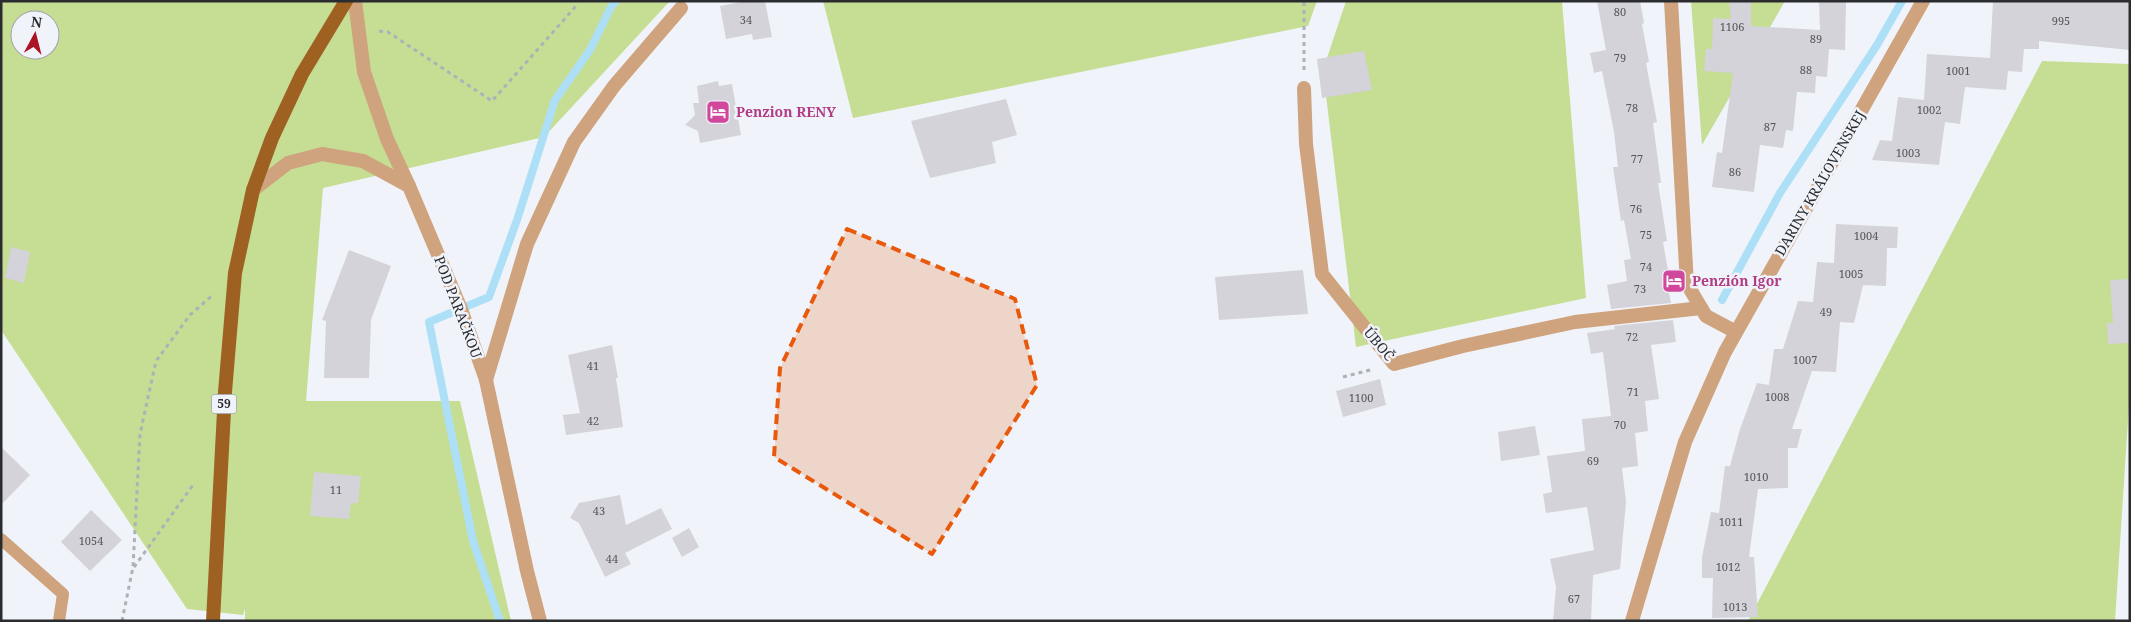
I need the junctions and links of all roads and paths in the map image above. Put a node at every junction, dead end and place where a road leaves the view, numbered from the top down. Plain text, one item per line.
1 (346, 1) edge
2 (354, 1) edge
3 (1304, 1) edge
4 (1671, 1) edge
5 (1923, 1) edge
6 (576, 6) dead end
7 (681, 8) dead end
8 (358, 29) junction
9 (1304, 88) joint
10 (410, 186) junction
11 (253, 190) junction
12 (235, 273) junction
13 (1701, 308) junction
14 (1736, 332) junction
15 (1394, 364) junction
16 (1343, 377) dead end
17 (486, 380) junction
18 (193, 485) dead end
19 (1, 539) edge
20 (133, 567) junction
21 (59, 621) edge
22 (122, 621) edge
23 (213, 621) edge
24 (540, 621) edge
25 (1632, 621) edge

1 - 11 main road, 59
2 - 8 street, POD PARAČKOU
3 - 9 path
4 - 13 street
5 - 14 street, DARINY KRÁĽOVENSKEJ
6 - 8 path
7 - 17 street
8 - 10 street, POD PARAČKOU
9 - 15 street, ÚBOČ
10 - 11 street
10 - 17 street, POD PARAČKOU
11 - 12 main road, 59
12 - 20 path
12 - 23 main road, 59
13 - 14 street
13 - 15 street, ÚBOČ
14 - 25 street, DARINY KRÁĽOVENSKEJ
15 - 16 path
17 - 24 street, POD PARAČKOU
18 - 20 path
19 - 21 lane
20 - 22 path

